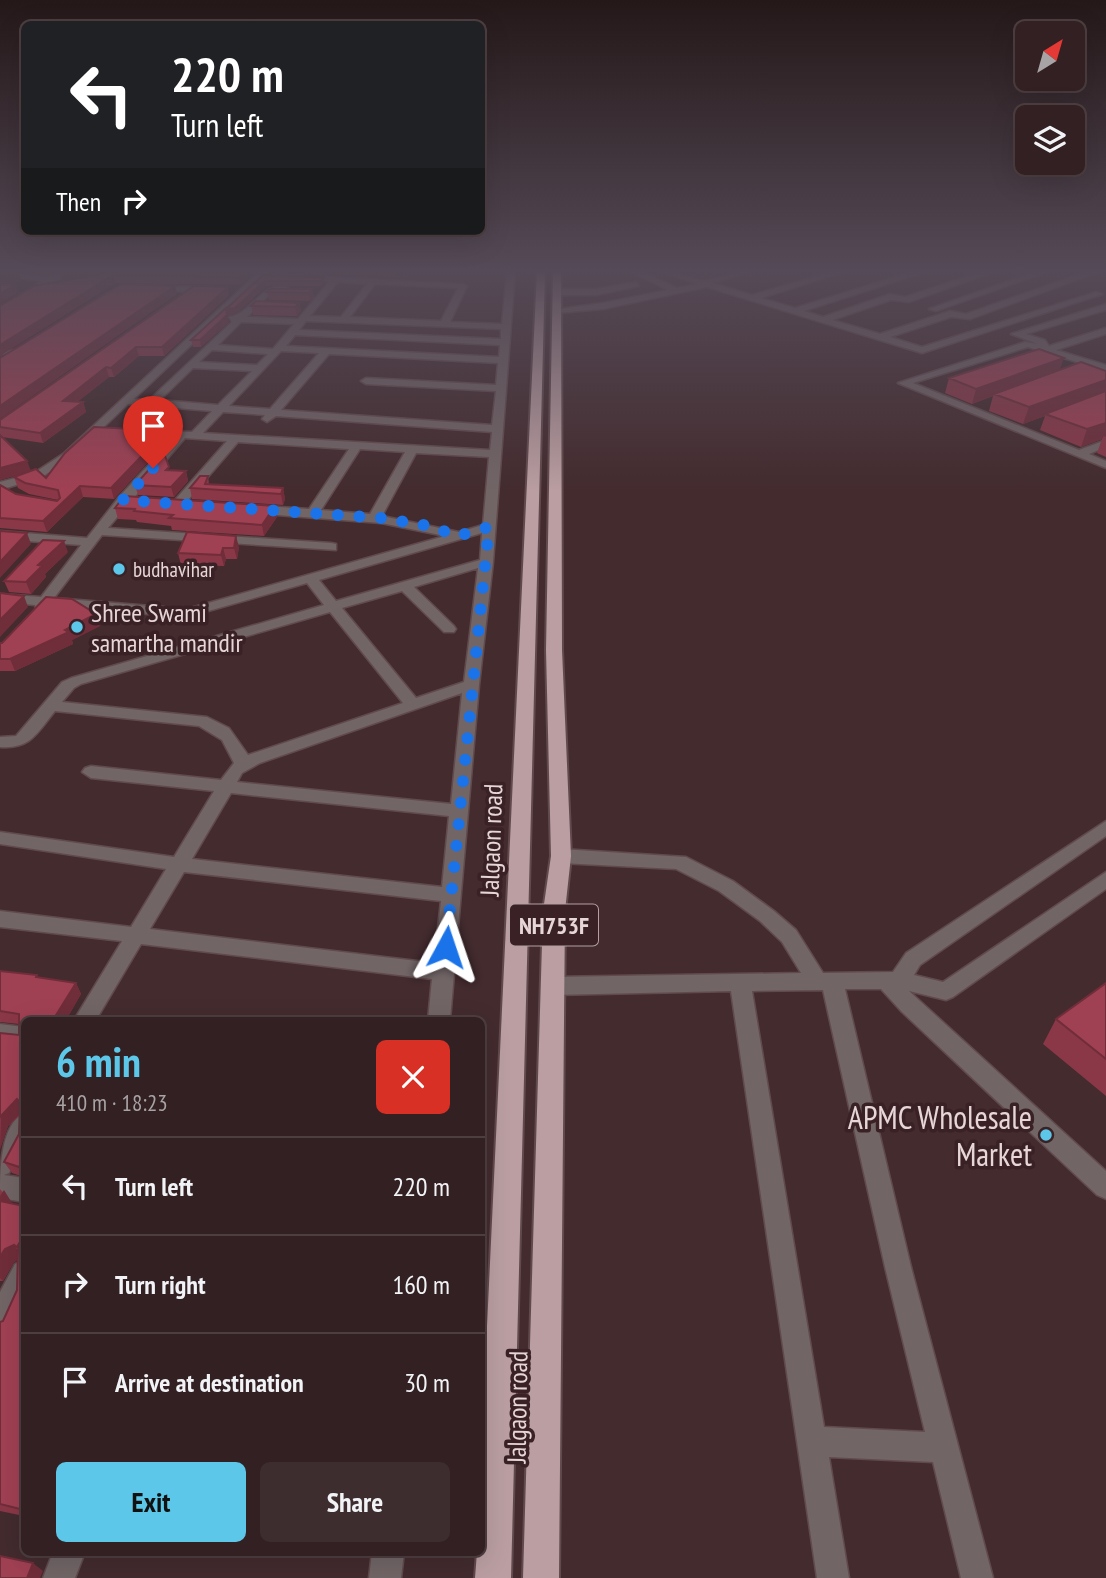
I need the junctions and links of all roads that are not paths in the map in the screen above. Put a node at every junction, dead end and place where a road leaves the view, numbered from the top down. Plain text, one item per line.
1 (30, 345) edge
2 (186, 345) edge
3 (212, 345) edge
4 (265, 345) edge
5 (281, 345) edge
6 (505, 345) edge
7 (538, 345) edge
8 (556, 345) edge
9 (905, 345) edge
10 (938, 345) edge
11 (1026, 345) edge
12 (1030, 345) edge
13 (1044, 345) edge
14 (1067, 345) edge
15 (209, 347) junction
16 (279, 347) junction
17 (327, 350) junction
18 (0, 351) edge
19 (1049, 351) junction
20 (18, 352) junction
21 (503, 360) junction
22 (0, 363) edge
23 (191, 365) junction
24 (258, 368) junction
25 (1106, 368) edge
26 (1084, 369) junction
27 (1071, 374) edge
28 (1106, 377) edge
29 (366, 381) dead end
30 (500, 388) junction
31 (125, 401) junction
32 (151, 403) junction
33 (983, 407) dead end
34 (219, 409) junction
35 (970, 411) junction
36 (273, 412) junction
37 (265, 422) dead end
38 (1033, 427) edge
39 (496, 429) junction
40 (94, 431) junction
41 (107, 431) edge
42 (1021, 431) junction
43 (119, 432) edge
44 (188, 435) junction
45 (236, 438) junction
46 (1106, 443) edge
47 (356, 445) junction
48 (412, 449) junction
49 (494, 454) junction
50 (1079, 454) junction
51 (1106, 465) edge
52 (1, 486) edge
53 (17, 495) edge
54 (178, 504) edge
55 (232, 508) edge
56 (312, 513) junction
57 (374, 518) junction
58 (489, 527) junction
59 (0, 535) edge
60 (458, 536) junction
61 (95, 537) junction
62 (331, 547) dead end
63 (486, 562) junction
64 (310, 578) junction
65 (405, 586) junction
66 (0, 598) edge
67 (46, 601) junction
68 (333, 607) junction
69 (27, 621) edge
70 (449, 629) dead end
71 (471, 685) junction
72 (51, 706) junction
73 (414, 706) junction
74 (0, 742) edge
75 (243, 763) junction
76 (91, 772) dead end
77 (227, 786) junction
78 (459, 811) junction
79 (1106, 827) edge
80 (0, 838) edge
81 (561, 856) junction
82 (178, 864) junction
83 (1106, 879) edge
84 (451, 895) junction
85 (0, 919) edge
86 (135, 937) junction
87 (443, 972) junction
88 (893, 980) junction
89 (825, 981) junction
90 (740, 983) junction
91 (553, 986) junction
92 (87, 1017) edge
93 (439, 1017) edge
94 (0, 1033) edge
95 (21, 1036) edge
96 (21, 1129) edge
97 (0, 1165) edge
98 (0, 1186) edge
99 (1106, 1187) edge
100 (21, 1190) edge
101 (21, 1279) edge
102 (0, 1321) edge
103 (813, 1441) junction
104 (944, 1448) junction
105 (67, 1556) edge
106 (388, 1556) edge
107 (59, 1578) edge
108 (385, 1578) edge
109 (494, 1578) edge
110 (541, 1578) edge
111 (833, 1578) edge
112 (977, 1578) edge

1 - 20 street
2 - 31 street
3 - 15 street
4 - 16 street
5 - 16 street
6 - 21 street
7 - 109 highway, Jalgaon road / NH753F
8 - 81 highway, Jalgaon road / NH753F
9 - 10 street
11 - 35 street
12 - 19 street
13 - 19 street
14 - 19 street
15 - 16 street
15 - 23 street
16 - 17 street
16 - 24 street
17 - 21 street
17 - 36 street
18 - 20 street
19 - 25 street
19 - 26 street
20 - 22 street
21 - 30 street
23 - 24 street
23 - 32 street
24 - 34 street
26 - 27 street
26 - 28 street
29 - 30 street
30 - 39 street
31 - 32 street
31 - 40 street
32 - 34 street
33 - 35 street
34 - 36 street
34 - 44 street
35 - 42 street
36 - 37 street
36 - 39 street
38 - 42 street
39 - 49 street
40 - 41 street
40 - 52 street
42 - 50 street
43 - 44 street
44 - 45 street
44 - 61 street
45 - 47 street
45 - 54 street
46 - 50 street
47 - 48 street
47 - 56 street
48 - 49 street
48 - 57 street
49 - 58 street
50 - 51 street
52 - 53 street
55 - 56 street
56 - 57 street
57 - 60 street
58 - 60 street
58 - 63 street
59 - 61 street
60 - 64 street
61 - 62 street
61 - 67 street
63 - 65 street
63 - 71 street
64 - 67 street
64 - 68 street
65 - 68 street
65 - 70 street
66 - 67 street
67 - 69 street
68 - 72 street
68 - 73 street
71 - 73 street
71 - 78 street
72 - 74 street
72 - 75 street
73 - 75 street
75 - 77 street
76 - 77 street
77 - 78 street
77 - 82 street
78 - 84 street
79 - 88 street
80 - 82 street
81 - 89 street
81 - 91 highway, Jalgaon road / NH753F
82 - 84 street
82 - 86 street
83 - 88 street
84 - 87 street
85 - 86 street
86 - 87 street
86 - 92 street
87 - 93 street
88 - 89 street
88 - 99 street
89 - 90 street
89 - 104 street
90 - 91 street
90 - 103 street
91 - 110 highway, Jalgaon road / NH753F
94 - 95 street
96 - 97 street
98 - 100 street
101 - 102 street
103 - 104 street
103 - 111 street
104 - 112 street
105 - 107 street
106 - 108 street

